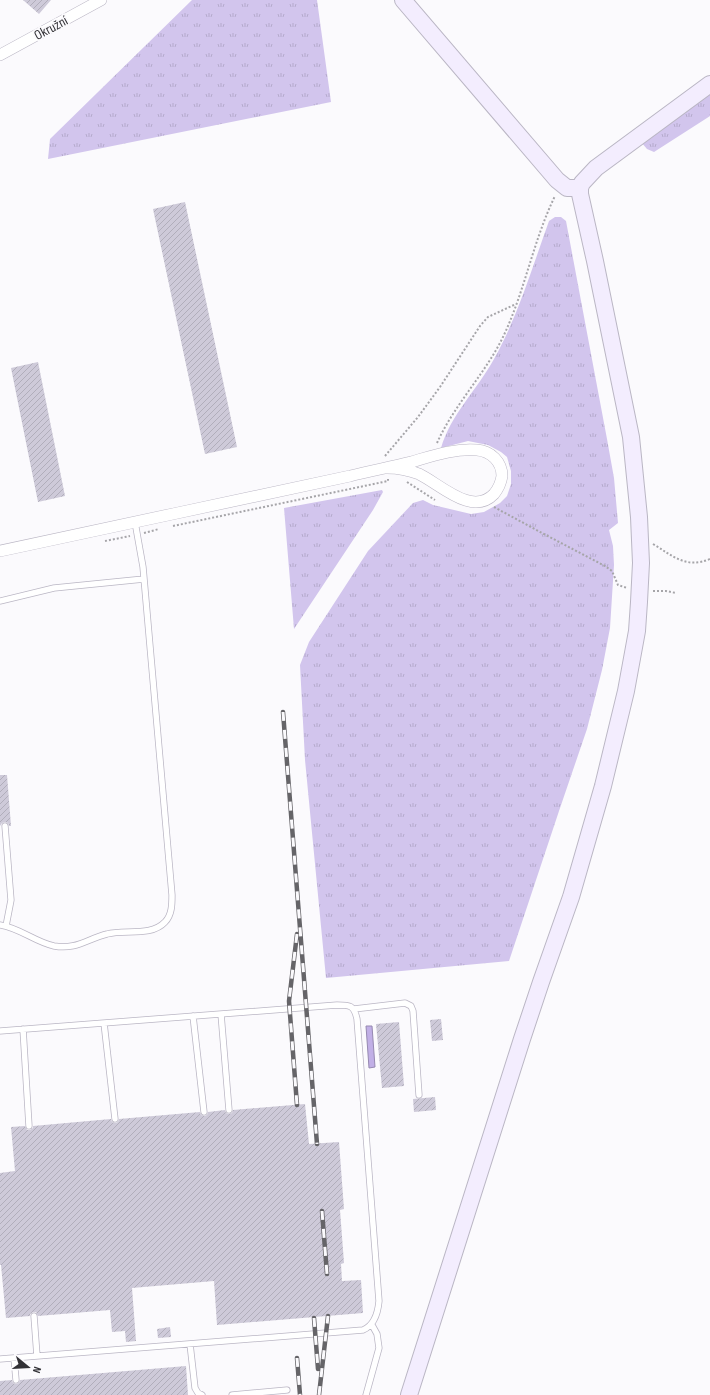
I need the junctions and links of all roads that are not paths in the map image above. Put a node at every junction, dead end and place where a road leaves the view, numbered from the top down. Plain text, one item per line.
1 (101, 0) edge
2 (403, 0) edge
3 (0, 55) edge
4 (710, 84) edge
5 (580, 188) junction
6 (383, 469) junction
7 (135, 522) junction
8 (0, 551) edge
9 (144, 579) junction
10 (0, 601) edge
11 (5, 826) dead end
12 (3, 926) edge
13 (354, 1009) junction
14 (221, 1014) junction
15 (193, 1016) junction
16 (104, 1023) junction
17 (23, 1029) junction
18 (0, 1031) edge
19 (419, 1095) dead end
20 (229, 1110) dead end
21 (204, 1112) dead end
22 (115, 1119) dead end
23 (30, 1126) dead end
24 (34, 1316) dead end
25 (372, 1325) junction
26 (190, 1344) junction
27 (37, 1356) junction
28 (14, 1358) junction
29 (0, 1359) edge
30 (16, 1380) dead end
31 (287, 1390) dead end
32 (202, 1395) edge
33 (232, 1395) edge
34 (366, 1395) edge
35 (409, 1395) edge

1 - 3 street, Okružní
2 - 5 street
4 - 5 street
5 - 35 street
6 - 6 street
6 - 7 street
7 - 8 street
7 - 9 lane
9 - 10 lane
9 - 12 lane
11 - 12 lane
13 - 14 lane
13 - 19 lane
13 - 25 lane
14 - 15 lane
14 - 20 lane
15 - 16 lane
15 - 21 lane
16 - 17 lane
16 - 22 lane
17 - 18 lane
17 - 23 lane
24 - 27 lane
25 - 26 lane
25 - 34 lane
26 - 27 lane
26 - 32 lane
27 - 28 lane
28 - 29 lane
28 - 30 lane
31 - 33 lane

